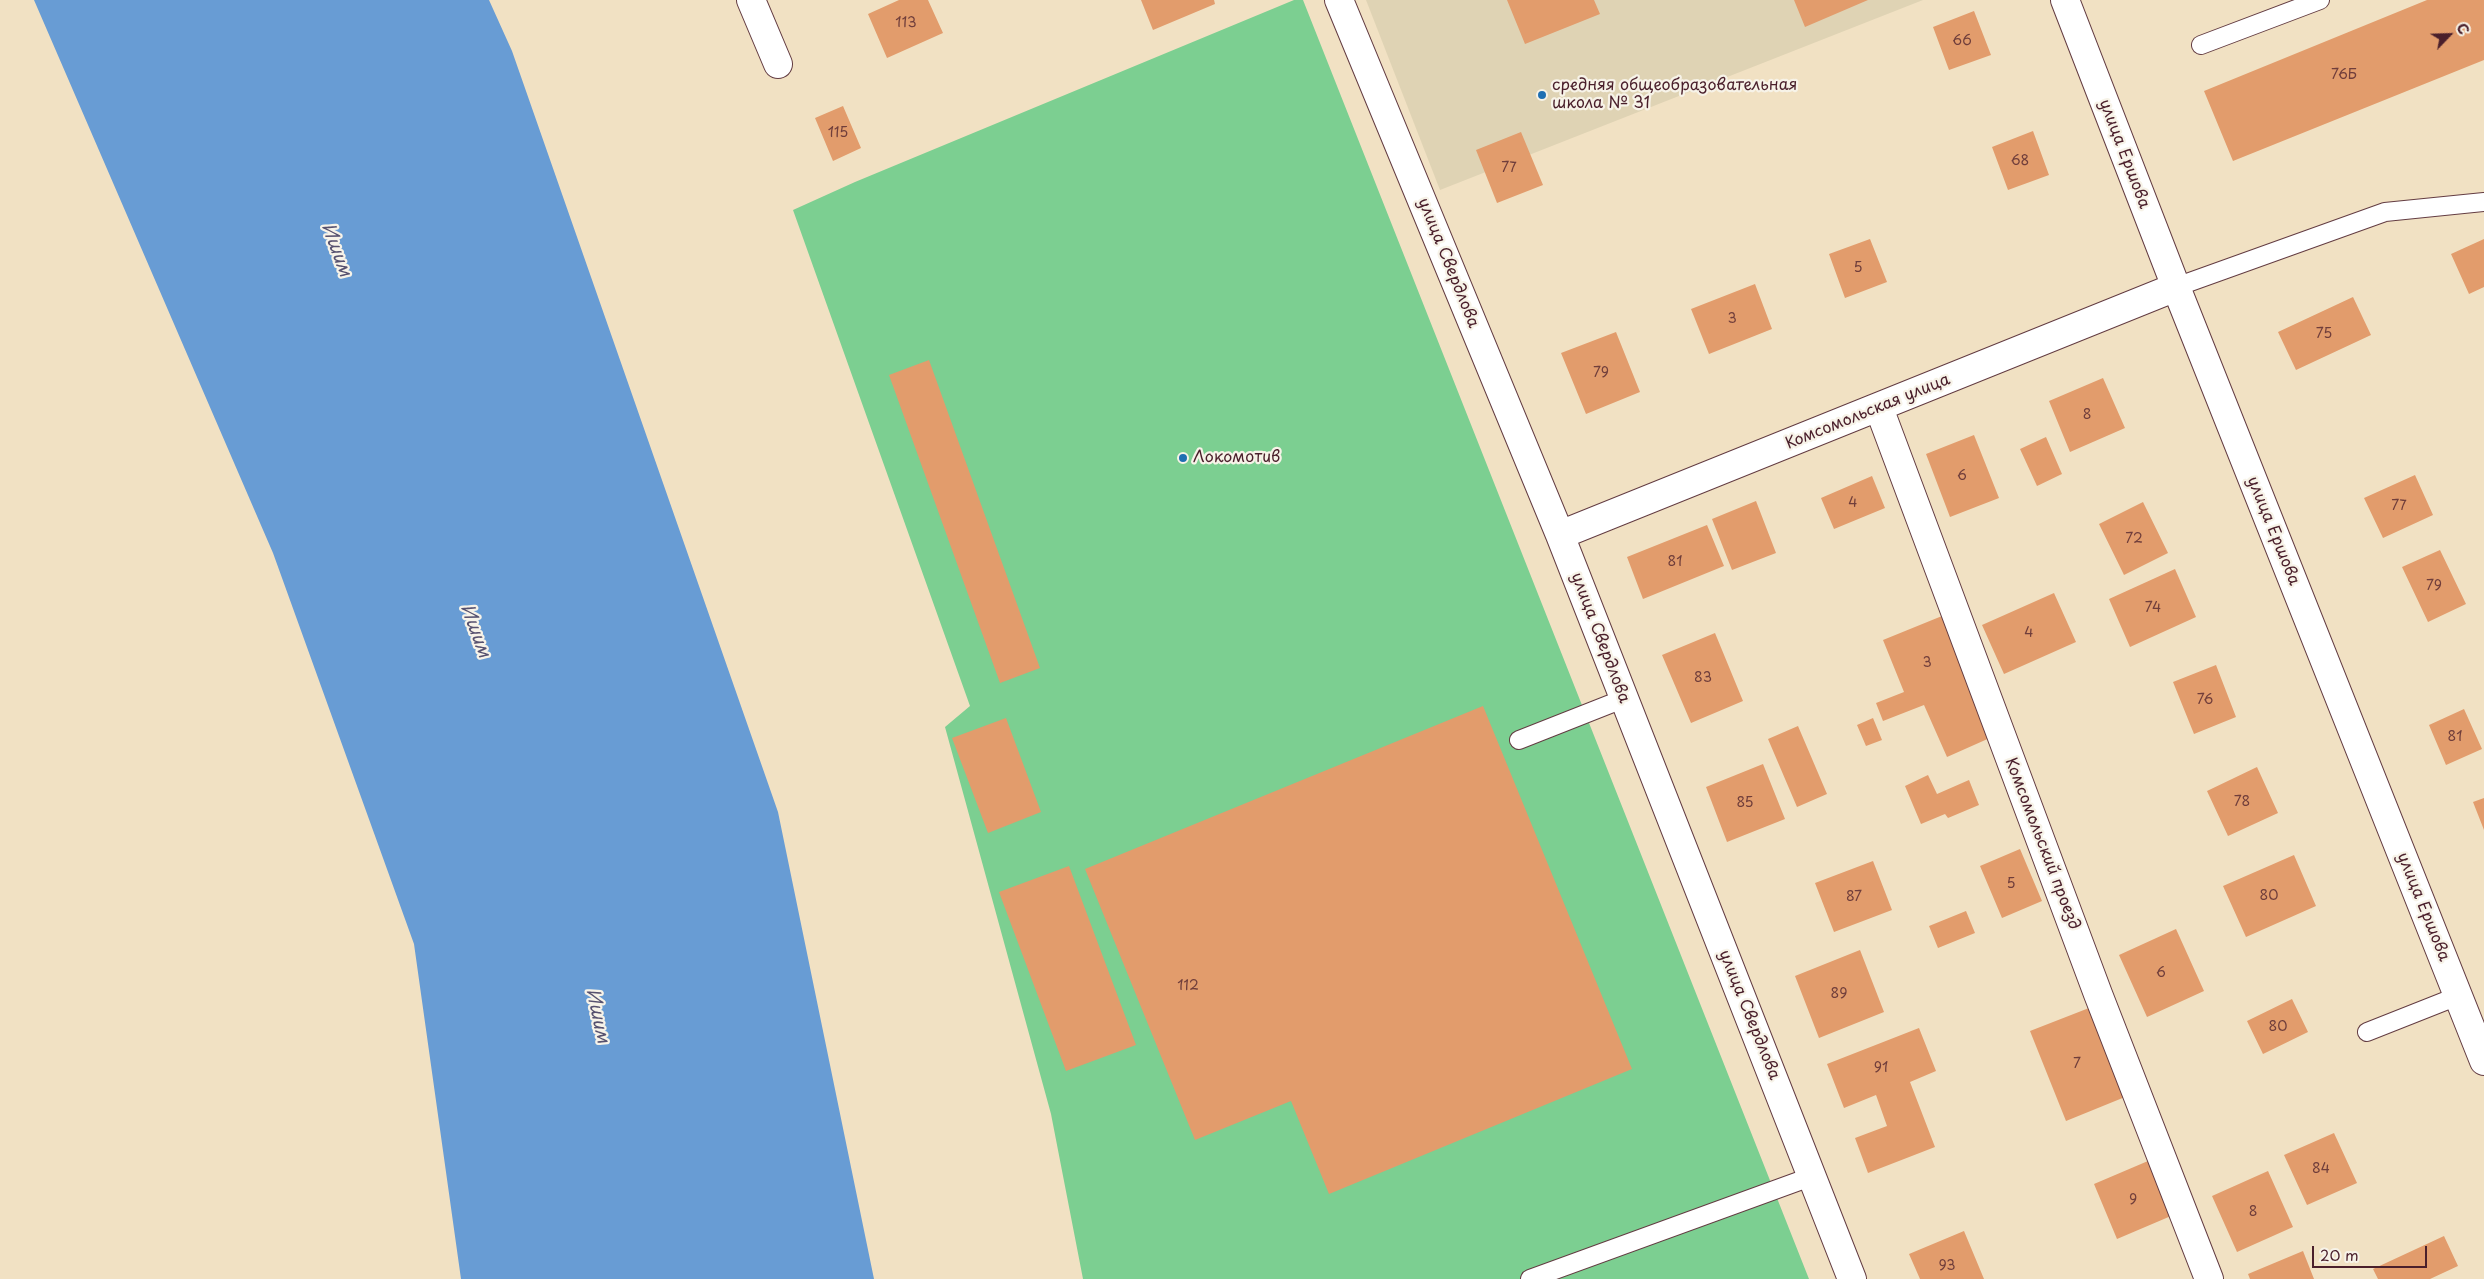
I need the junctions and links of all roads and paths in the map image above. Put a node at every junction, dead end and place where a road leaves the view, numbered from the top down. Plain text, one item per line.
1 (751, 0) edge
2 (1339, 0) edge
3 (2065, 0) edge
4 (2320, 0) edge
5 (2201, 44) dead end
6 (778, 64) dead end
7 (2484, 202) edge
8 (2176, 288) junction
9 (1879, 408) junction
10 (1560, 535) junction
11 (1624, 699) junction
12 (1519, 740) dead end
13 (2458, 996) junction
14 (2367, 1032) dead end
15 (2484, 1059) edge
16 (1813, 1176) junction
17 (1530, 1279) edge
18 (1852, 1279) edge
19 (2209, 1279) edge

1 - 6 street
2 - 10 street, улица Свердлова
3 - 8 street, улица Ершова
4 - 5 lane
7 - 8 lane
8 - 9 street, Комсомольская улица
8 - 13 street, улица Ершова
9 - 10 street, Комсомольская улица
9 - 19 street, Комсомольский проезд
10 - 11 street, улица Свердлова
11 - 12 lane
11 - 16 street, улица Свердлова
13 - 14 lane
13 - 15 street, улица Ершова
16 - 17 lane
16 - 18 street, улица Свердлова

